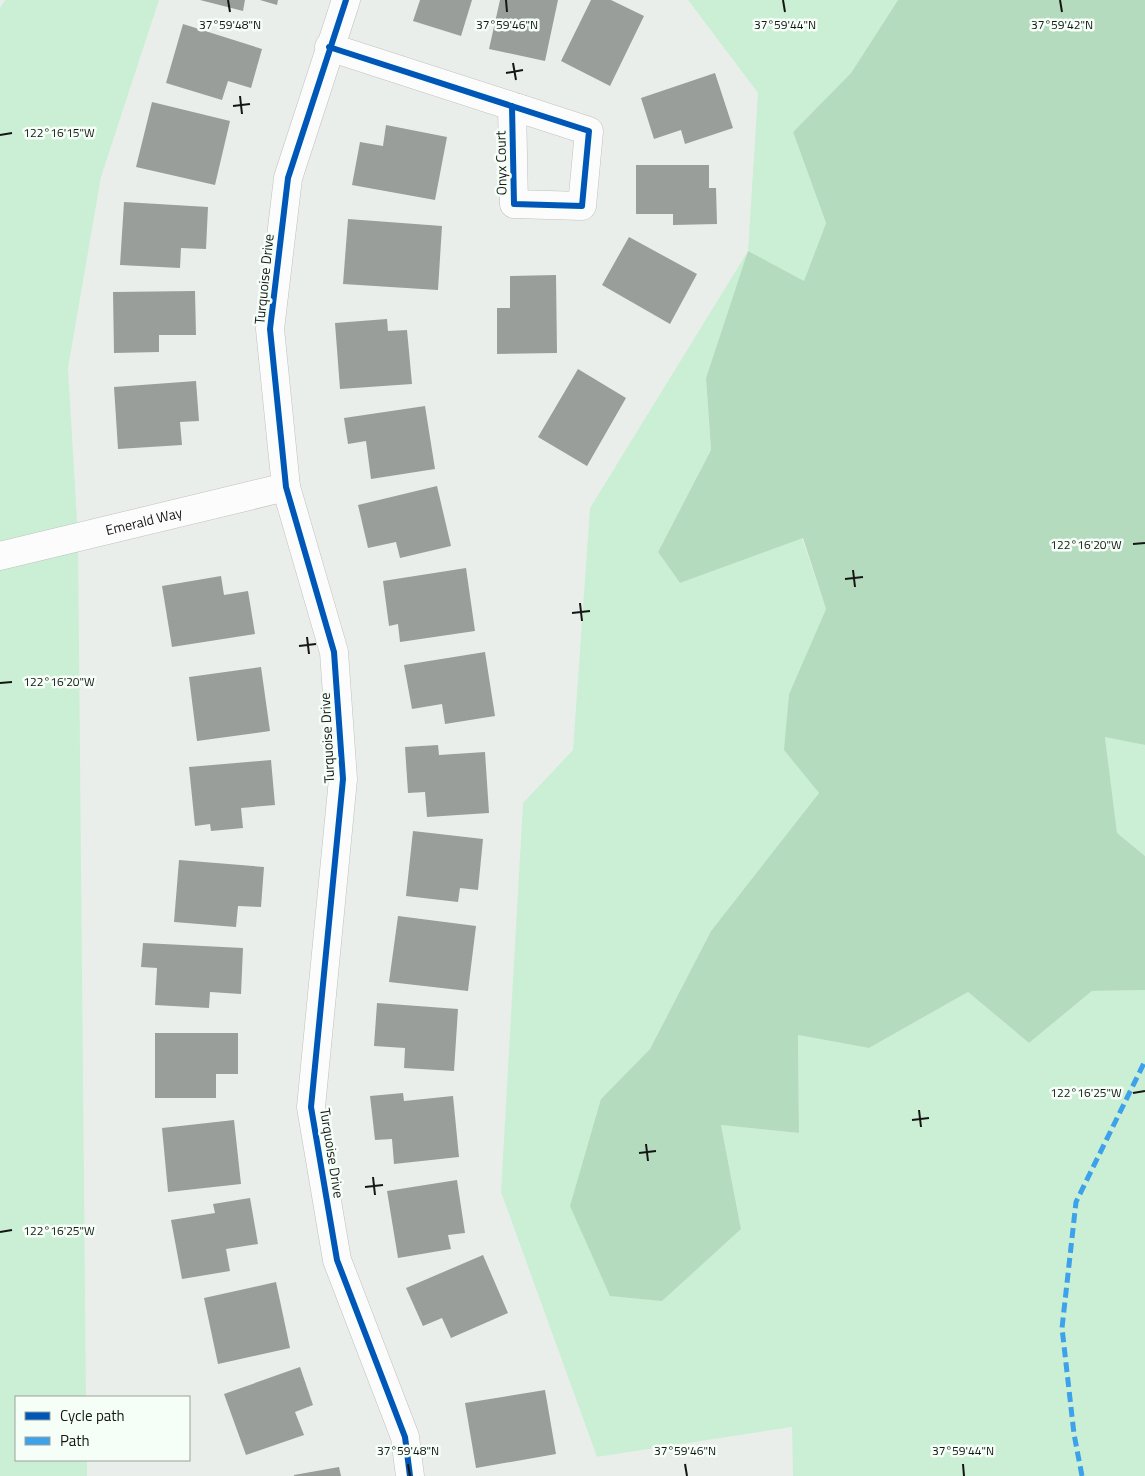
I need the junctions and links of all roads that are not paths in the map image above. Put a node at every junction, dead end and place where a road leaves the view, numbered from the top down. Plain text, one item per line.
1 (346, 0) edge
2 (329, 47) junction
3 (512, 106) dead end
4 (286, 486) junction
5 (0, 556) edge
6 (410, 1476) edge

1 - 2 street, Turquoise Drive
2 - 3 street
2 - 4 street, Turquoise Drive
4 - 5 street, Emerald Way
4 - 6 street, Turquoise Drive

